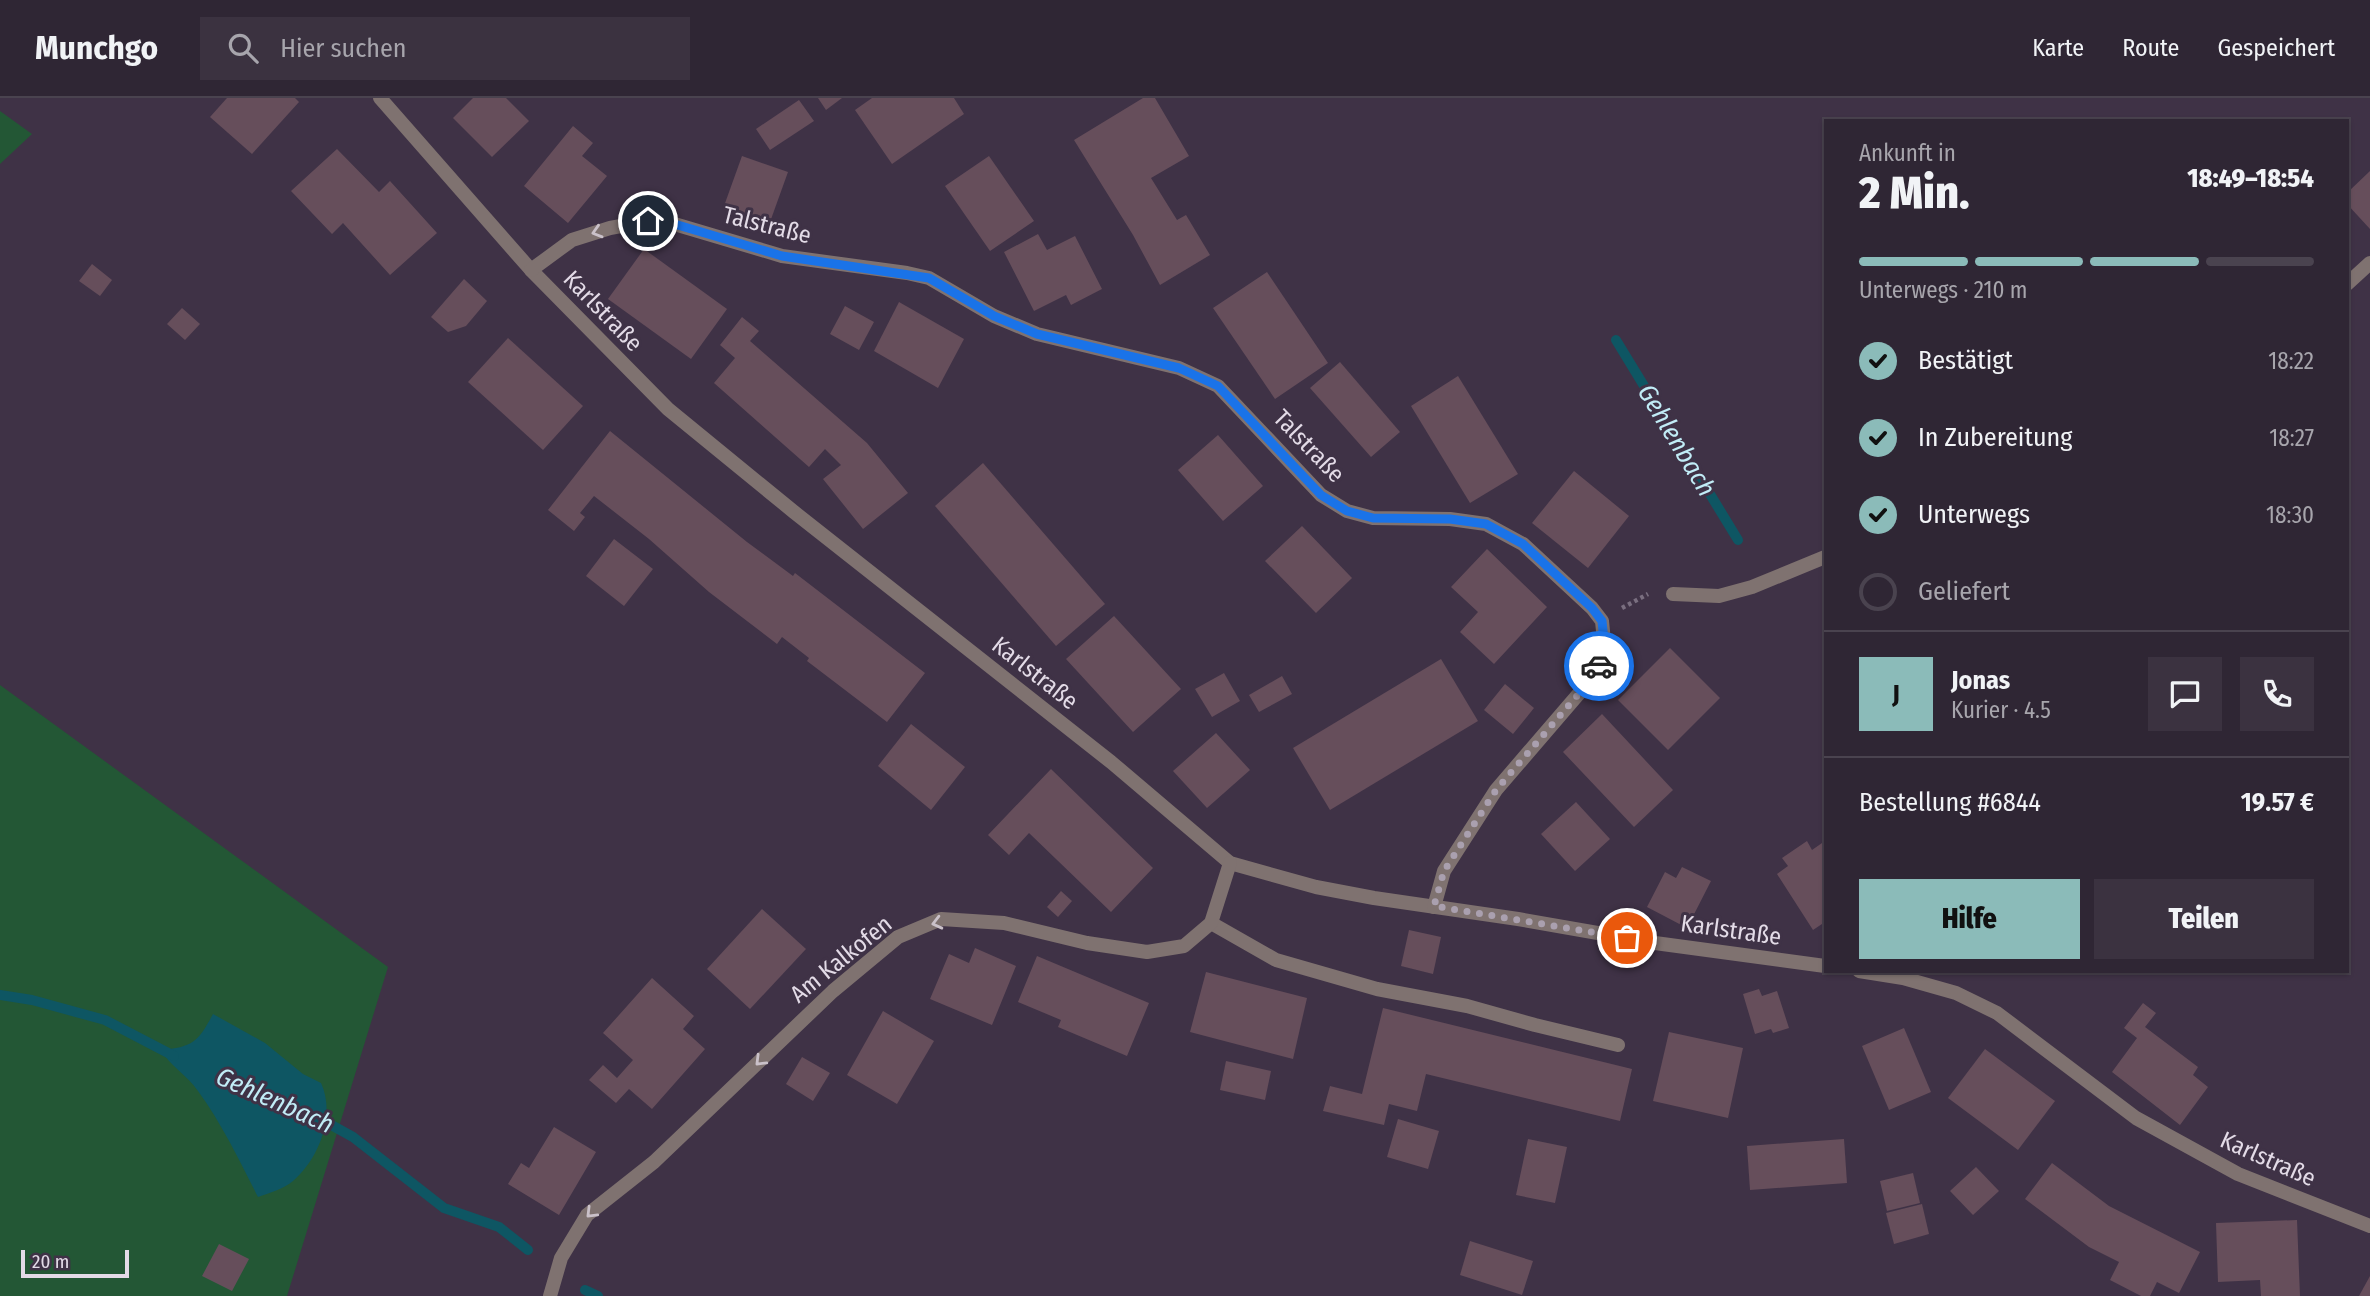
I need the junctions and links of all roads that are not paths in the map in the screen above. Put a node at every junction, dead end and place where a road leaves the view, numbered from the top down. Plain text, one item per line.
1 (380, 98) edge
2 (2370, 263) edge
3 (531, 270) junction
4 (2349, 282) edge
5 (1824, 557) edge
6 (1673, 594) road end
7 (1230, 863) junction
8 (1434, 906) junction
9 (1211, 923) junction
10 (1824, 967) edge
11 (1872, 973) edge
12 (1618, 1045) dead end
13 (2370, 1226) edge
14 (550, 1296) edge

1 - 3 street, Karlstraße
2 - 4 street
3 - 7 street, Karlstraße
8 -> 3 street, Talstraße
5 - 6 street
7 - 8 street, Karlstraße
7 - 9 street
8 - 10 street, Karlstraße
9 - 12 street
9 -> 14 street, Am Kalkofen
11 - 13 street, Karlstraße

